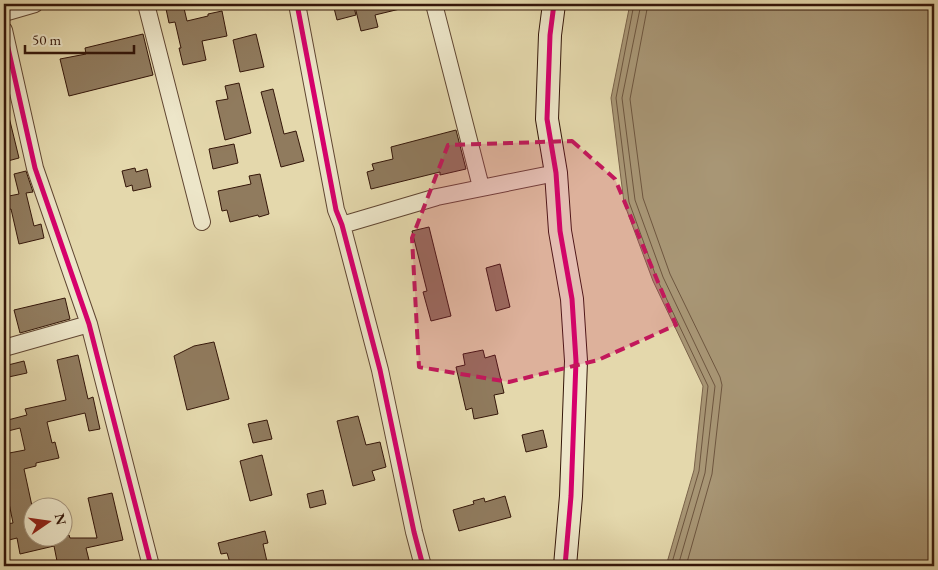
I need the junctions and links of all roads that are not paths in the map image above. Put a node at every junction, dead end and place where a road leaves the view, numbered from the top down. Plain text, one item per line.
1 (35, 4) edge
2 (146, 4) edge
3 (297, 4) edge
4 (434, 4) edge
5 (554, 4) edge
6 (4, 13) edge
7 (4, 30) edge
8 (556, 173) junction
9 (482, 188) junction
10 (202, 222) dead end
11 (342, 225) junction
12 (89, 324) junction
13 (4, 348) edge
14 (151, 566) edge
15 (423, 566) edge
16 (565, 566) edge

1 - 6 street
2 - 10 street
3 - 11 street
4 - 9 street
5 - 8 street
7 - 12 street
8 - 9 street
8 - 16 street
9 - 11 street
11 - 15 street
12 - 13 street
12 - 14 street

